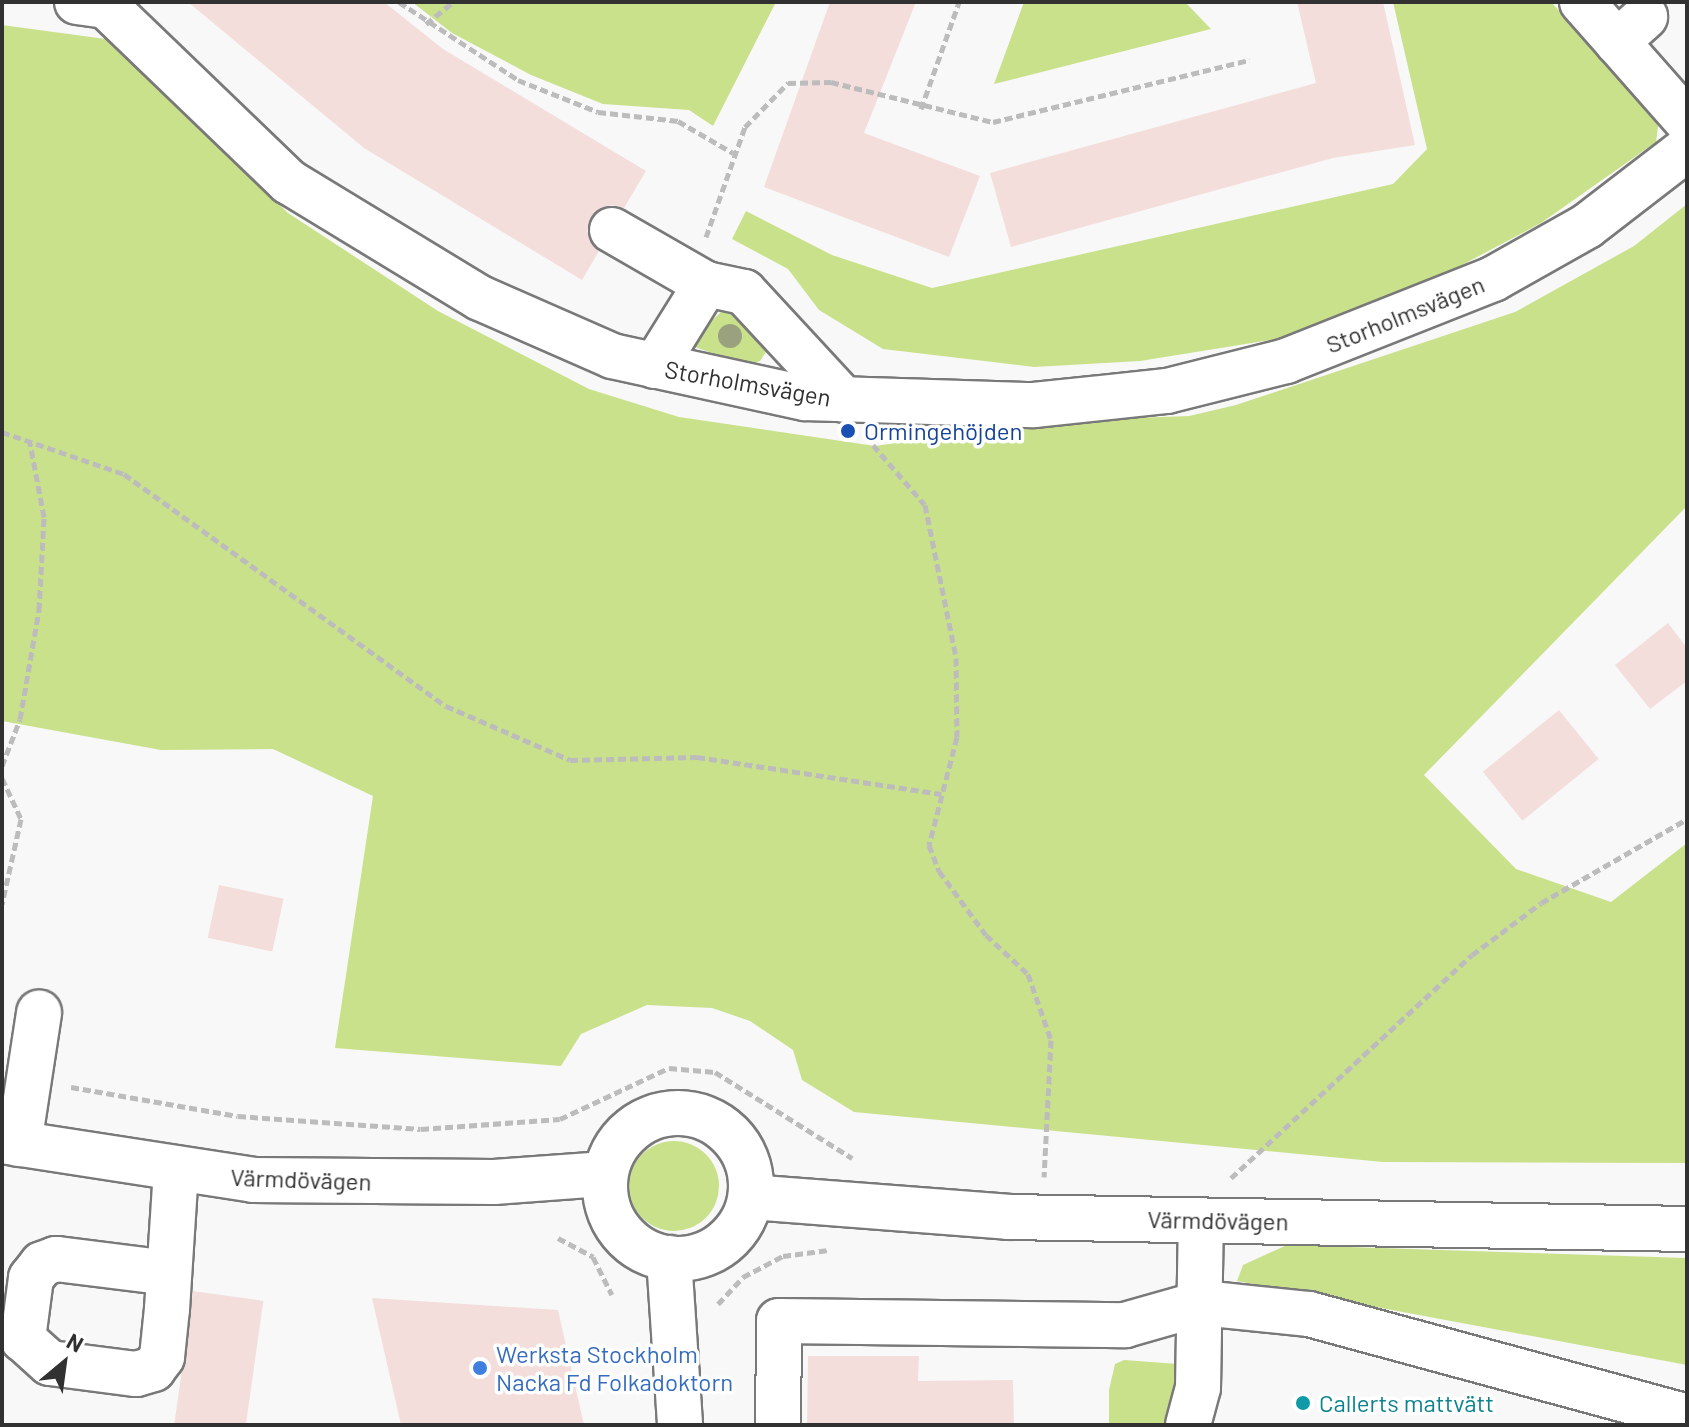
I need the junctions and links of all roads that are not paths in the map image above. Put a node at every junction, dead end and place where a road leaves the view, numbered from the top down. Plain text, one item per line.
1 (1582, 2) edge
2 (96, 3) edge
3 (1687, 121) edge
4 (1687, 149) edge
5 (612, 230) dead end
6 (705, 265) junction
7 (655, 366) junction
8 (844, 400) junction
9 (39, 1013) dead end
10 (10, 1142) edge
11 (176, 1171) junction
12 (602, 1174) junction
13 (751, 1197) junction
14 (1211, 1203) junction
15 (1687, 1229) edge
16 (669, 1258) junction
17 (169, 1273) dead end
18 (1202, 1303) junction
19 (1687, 1417) edge
20 (680, 1425) edge
21 (778, 1425) edge
22 (1188, 1425) edge

1 - 3 street
2 - 7 street, Storholmsvägen
4 - 8 street, Storholmsvägen
5 - 6 street
6 - 7 street
6 - 8 street
7 - 8 street, Storholmsvägen
9 - 10 street
10 - 11 street, Värmdövägen
11 - 12 street, Värmdövägen
11 - 17 street
12 - 13 street
12 - 16 street
13 - 14 street, Värmdövägen
13 - 16 street
14 - 15 street, Värmdövägen
14 - 18 street
16 - 20 street
18 - 19 street
18 - 21 street
18 - 22 street

